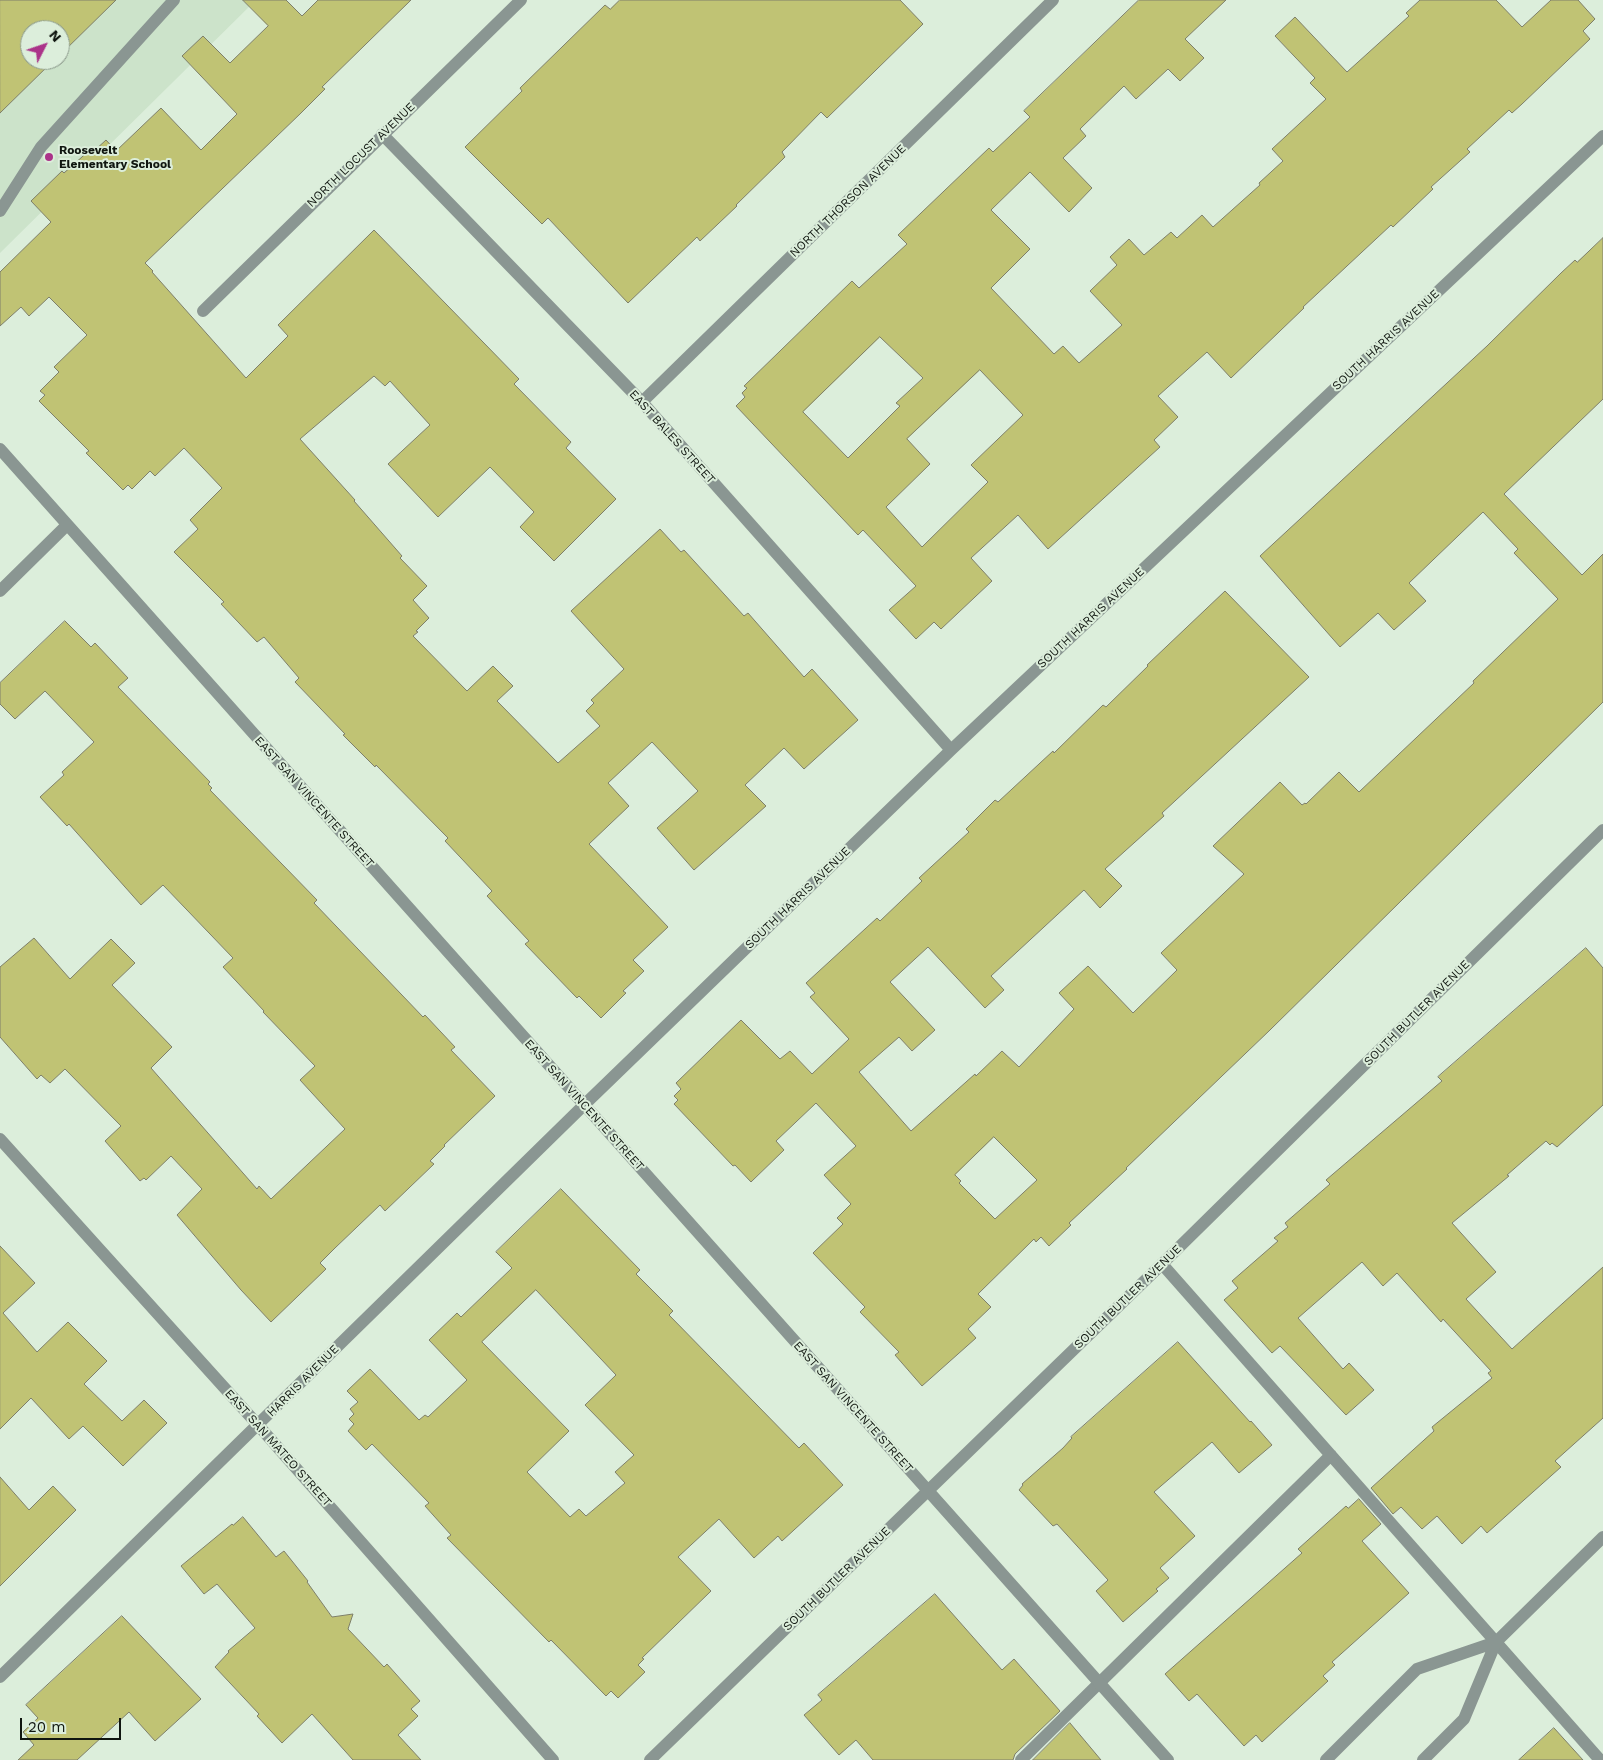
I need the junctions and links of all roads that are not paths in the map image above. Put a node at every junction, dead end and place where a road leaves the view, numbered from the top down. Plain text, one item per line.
1 (174, 0) edge
2 (521, 0) edge
3 (1053, 0) edge
4 (382, 134) junction
5 (1603, 136) edge
6 (0, 211) edge
7 (203, 311) dead end
8 (642, 402) junction
9 (0, 449) edge
10 (67, 525) junction
11 (0, 591) edge
12 (951, 750) junction
13 (1603, 830) edge
14 (584, 1105) junction
15 (0, 1138) edge
16 (1162, 1264) junction
17 (258, 1425) junction
18 (1330, 1455) junction
19 (928, 1491) junction
20 (1603, 1537) edge
21 (1496, 1642) junction
22 (0, 1677) edge
23 (1099, 1683) junction
24 (553, 1760) edge
25 (650, 1760) edge
26 (1020, 1760) edge
27 (1168, 1760) edge
28 (1326, 1760) edge
29 (1423, 1760) edge
30 (1600, 1760) edge

1 - 6 street
2 - 4 street, NORTH LOCUST AVENUE
3 - 8 street, NORTH THORSON AVENUE
4 - 7 street, NORTH LOCUST AVENUE
4 - 8 street, EAST BALES STREET
5 - 12 street, SOUTH HARRIS AVENUE
8 - 12 street, EAST BALES STREET
9 - 10 street, EAST SAN VINCENTE STREET
10 - 11 street
10 - 14 street, EAST SAN VINCENTE STREET
12 - 14 street, SOUTH HARRIS AVENUE
13 - 16 street, SOUTH BUTLER AVENUE
14 - 17 street, HARRIS AVENUE
14 - 19 street, EAST SAN VINCENTE STREET
15 - 17 street, EAST SAN MATEO STREET
16 - 18 street
16 - 19 street, SOUTH BUTLER AVENUE
17 - 22 street, HARRIS AVENUE
17 - 24 street, EAST SAN MATEO STREET
18 - 21 street
18 - 23 street
19 - 23 street, EAST SAN VINCENTE STREET
19 - 25 street, SOUTH BUTLER AVENUE
20 - 21 street
21 - 28 street
21 - 29 street
21 - 30 street
23 - 26 street
23 - 27 street, EAST SAN VINCENTE STREET

